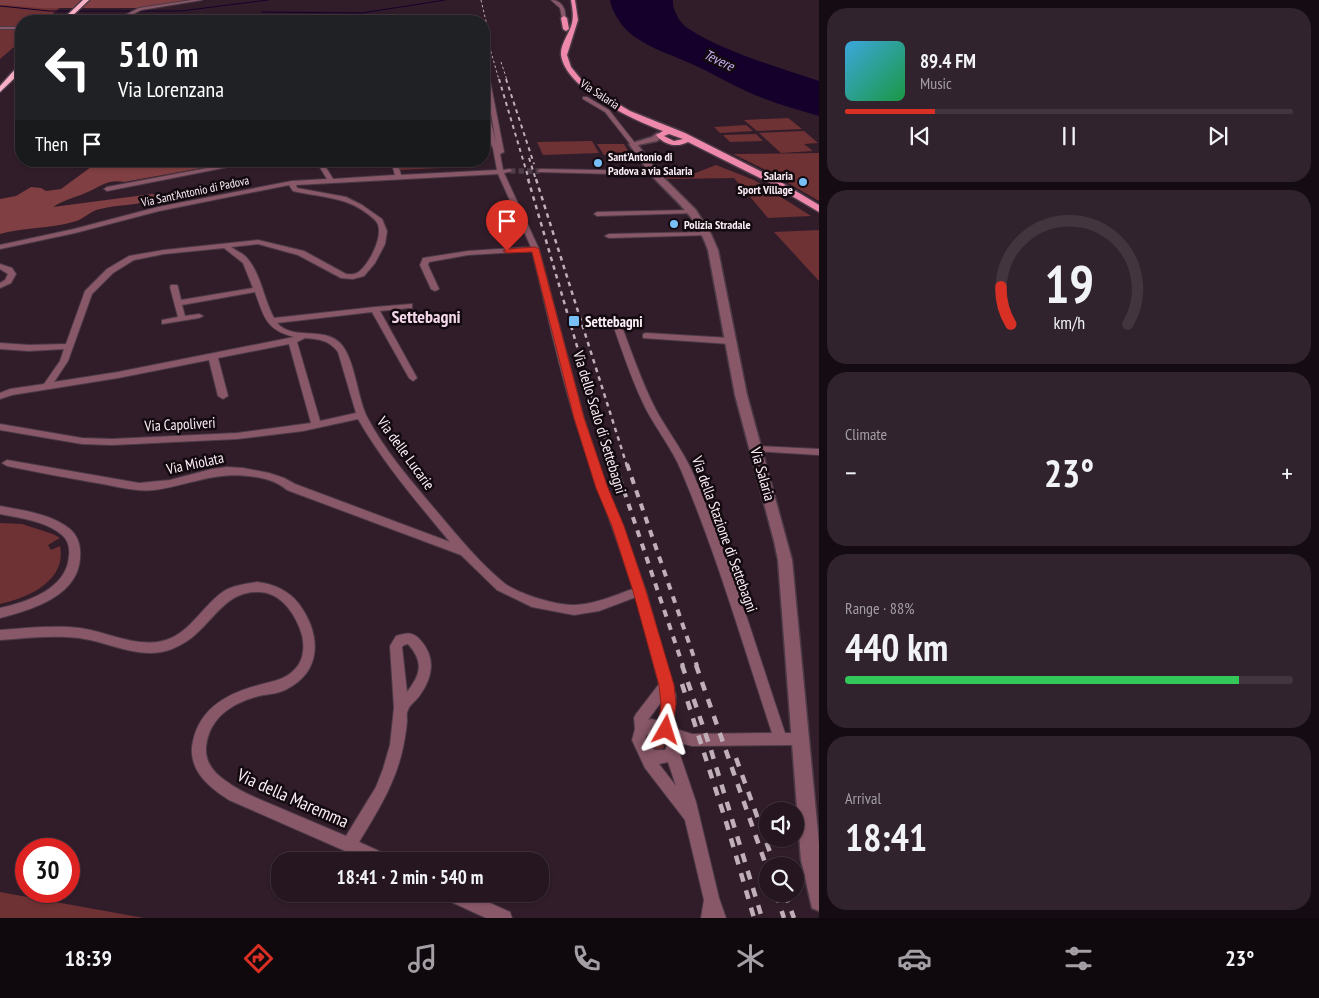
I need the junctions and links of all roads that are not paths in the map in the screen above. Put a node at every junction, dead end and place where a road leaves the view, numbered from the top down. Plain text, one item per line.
1 (86, 0) edge
2 (91, 0) edge
3 (200, 0) edge
4 (553, 0) edge
5 (568, 0) edge
6 (574, 0) edge
7 (70, 15) edge
8 (75, 15) edge
9 (128, 15) edge
10 (564, 18) joint
11 (0, 28) edge
12 (15, 28) edge
13 (566, 29) junction
14 (15, 68) edge
15 (15, 74) edge
16 (0, 83) edge
17 (490, 88) edge
18 (0, 90) edge
19 (585, 98) dead end
20 (607, 111) junction
21 (632, 117) junction
22 (674, 132) junction
23 (490, 133) edge
24 (661, 134) junction
25 (491, 138) joint
26 (688, 138) junction
27 (630, 140) junction
28 (671, 142) junction
29 (639, 153) junction
30 (222, 167) edge
31 (323, 167) edge
32 (396, 167) edge
33 (500, 171) junction
34 (510, 171) tunnel mouth
35 (540, 171) tunnel mouth
36 (654, 174) junction
37 (398, 176) junction
38 (331, 180) junction
39 (292, 183) junction
40 (107, 188) dead end
41 (819, 209) edge
42 (694, 212) junction
43 (597, 214) dead end
44 (819, 216) edge
45 (707, 234) junction
46 (608, 236) dead end
47 (226, 246) junction
48 (0, 247) edge
49 (535, 249) junction
50 (0, 266) edge
51 (0, 286) edge
52 (174, 287) dead end
53 (259, 289) junction
54 (435, 289) dead end
55 (178, 303) junction
56 (409, 306) dead end
57 (375, 308) junction
58 (199, 316) dead end
59 (182, 319) junction
60 (615, 320) dead end
61 (272, 321) junction
62 (165, 322) dead end
63 (306, 335) junction
64 (646, 336) dead end
65 (292, 341) junction
66 (730, 341) junction
67 (0, 346) edge
68 (69, 346) junction
69 (213, 357) junction
70 (412, 378) dead end
71 (46, 387) junction
72 (0, 396) edge
73 (223, 396) dead end
74 (361, 415) junction
75 (316, 425) junction
76 (0, 427) edge
77 (756, 449) junction
78 (819, 452) edge
79 (6, 464) dead end
80 (0, 510) edge
81 (465, 552) junction
82 (640, 591) junction
83 (0, 613) edge
84 (0, 635) edge
85 (666, 685) junction
86 (401, 706) dead end
87 (642, 729) junction
88 (780, 738) junction
89 (799, 739) junction
90 (671, 741) junction
91 (646, 753) junction
92 (691, 815) junction
93 (349, 846) junction
94 (363, 852) edge
95 (711, 898) junction
96 (819, 901) edge
97 (470, 902) edge
98 (504, 918) edge
99 (709, 918) edge
100 (718, 918) edge

1 - 7 highway
2 - 8 highway
3 - 9 street
4 - 10 street
5 - 13 main road, Via Salaria
6 - 22 main road, Via Salaria
10 - 13 main road
11 - 12 street
13 - 21 main road, Via Salaria
14 - 16 highway
15 - 18 highway
17 - 33 street
19 - 20 street, Via Salaria
20 - 21 main road
20 - 27 street, Via Salaria
21 - 24 main road, Via Salaria
22 - 24 main road
22 - 26 main road, Via Salaria
23 - 25 street
24 - 27 street
24 - 28 main road, Via Salaria
25 - 33 street
26 - 28 main road
26 - 41 main road, Via Salaria
27 - 29 street, Via Salaria
28 - 29 street
28 - 44 main road
29 - 36 street, Via Salaria
30 - 40 street
31 - 38 street
32 - 37 street
33 - 34 street, Via Sant'Antonio di Padova
33 - 37 street, Via Sant'Antonio di Padova
33 - 49 street, Via dello Scalo di Settebagni
35 - 36 street
36 - 42 street, Via Salaria
37 - 38 street, Via Sant'Antonio di Padova
38 - 39 street, Via Sant'Antonio di Padova
39 - 47 street
39 - 48 street, Via Sant'Antonio di Padova
42 - 43 street
42 - 45 street, Via Salaria
45 - 46 street
45 - 66 street, Via Salaria
47 - 53 street
47 - 68 street
49 - 54 street
49 - 82 street, Via dello Scalo di Settebagni
50 - 51 street
52 - 55 street
53 - 55 street
53 - 61 street
55 - 59 street
56 - 57 street
57 - 61 street
57 - 70 street
58 - 59 street
59 - 62 street
60 - 88 street, Via della Stazione di Settebagni
61 - 63 street, Via delle Lucarie
63 - 65 street
63 - 74 street, Via delle Lucarie
64 - 66 street
65 - 69 street
65 - 75 street
66 - 77 street, Via Salaria
67 - 68 street
68 - 71 street
69 - 71 street
69 - 73 street
71 - 72 street
74 - 75 street, Via Capoliveri
74 - 81 street, Via delle Lucarie
75 - 76 street, Via Capoliveri
77 - 78 street
77 - 89 street, Via Salaria
79 - 81 street, Via Miolata
80 - 83 street
81 - 82 street, Via delle Lucarie
82 - 85 street, Via dello Scalo di Settebagni
84 - 93 street, Via della Maremma
85 - 87 street
85 - 90 street, Via dello Scalo di Settebagni
86 - 93 street
87 - 90 street
87 - 91 street
88 - 89 street
88 - 90 street
89 - 96 street, Via Salaria
90 - 91 street
90 - 92 street
91 - 92 street
92 - 95 street
93 - 94 street, Via della Maremma
95 - 99 street
95 - 100 street
97 - 98 street

